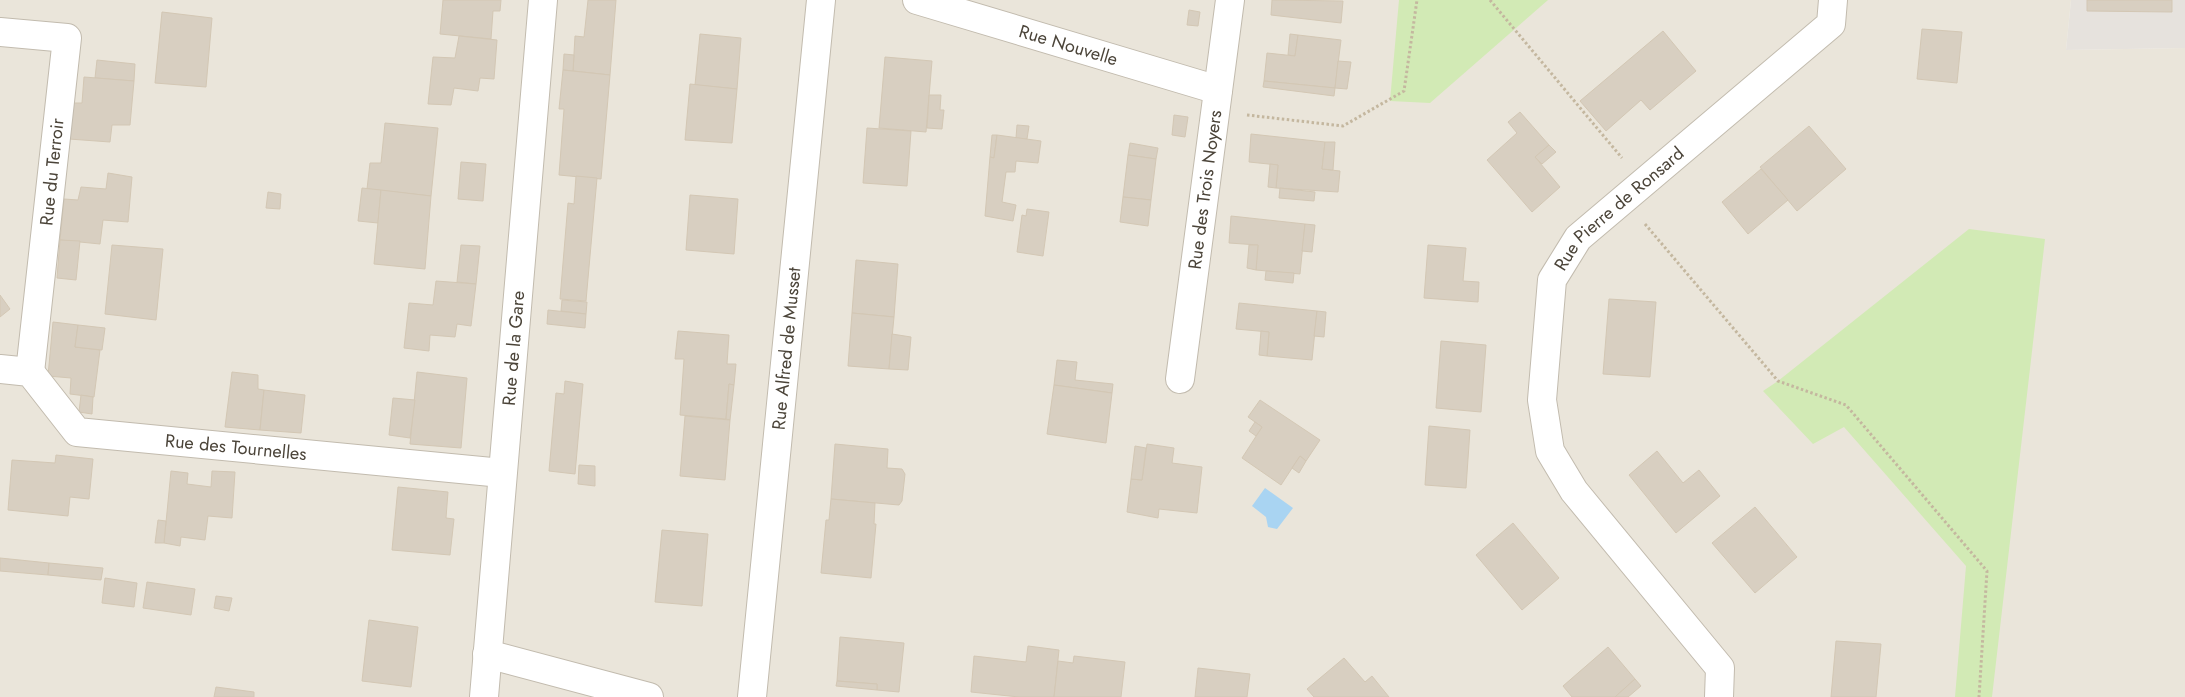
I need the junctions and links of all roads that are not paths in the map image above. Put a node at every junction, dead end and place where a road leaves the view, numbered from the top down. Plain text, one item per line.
1 (543, 0) edge
2 (821, 0) edge
3 (917, 0) edge
4 (1230, 0) edge
5 (1833, 0) edge
6 (0, 32) edge
7 (1217, 100) junction
8 (0, 369) edge
9 (30, 372) junction
10 (1180, 379) dead end
11 (502, 473) junction
12 (487, 654) junction
13 (484, 697) edge
14 (649, 697) edge
15 (752, 697) edge
16 (1719, 697) edge

1 - 11 street, Rue de la Gare
2 - 15 street, Rue Alfred de Musset
3 - 7 street, Rue Nouvelle
4 - 7 street, Rue des Trois Noyers
5 - 16 street, Rue Pierre de Ronsard
6 - 9 street, Rue du Terroir
7 - 10 street, Rue des Trois Noyers
8 - 9 street
9 - 11 street, Rue des Tournelles
11 - 12 street, Rue de la Gare
12 - 13 street, Rue de la Gare
12 - 14 street

